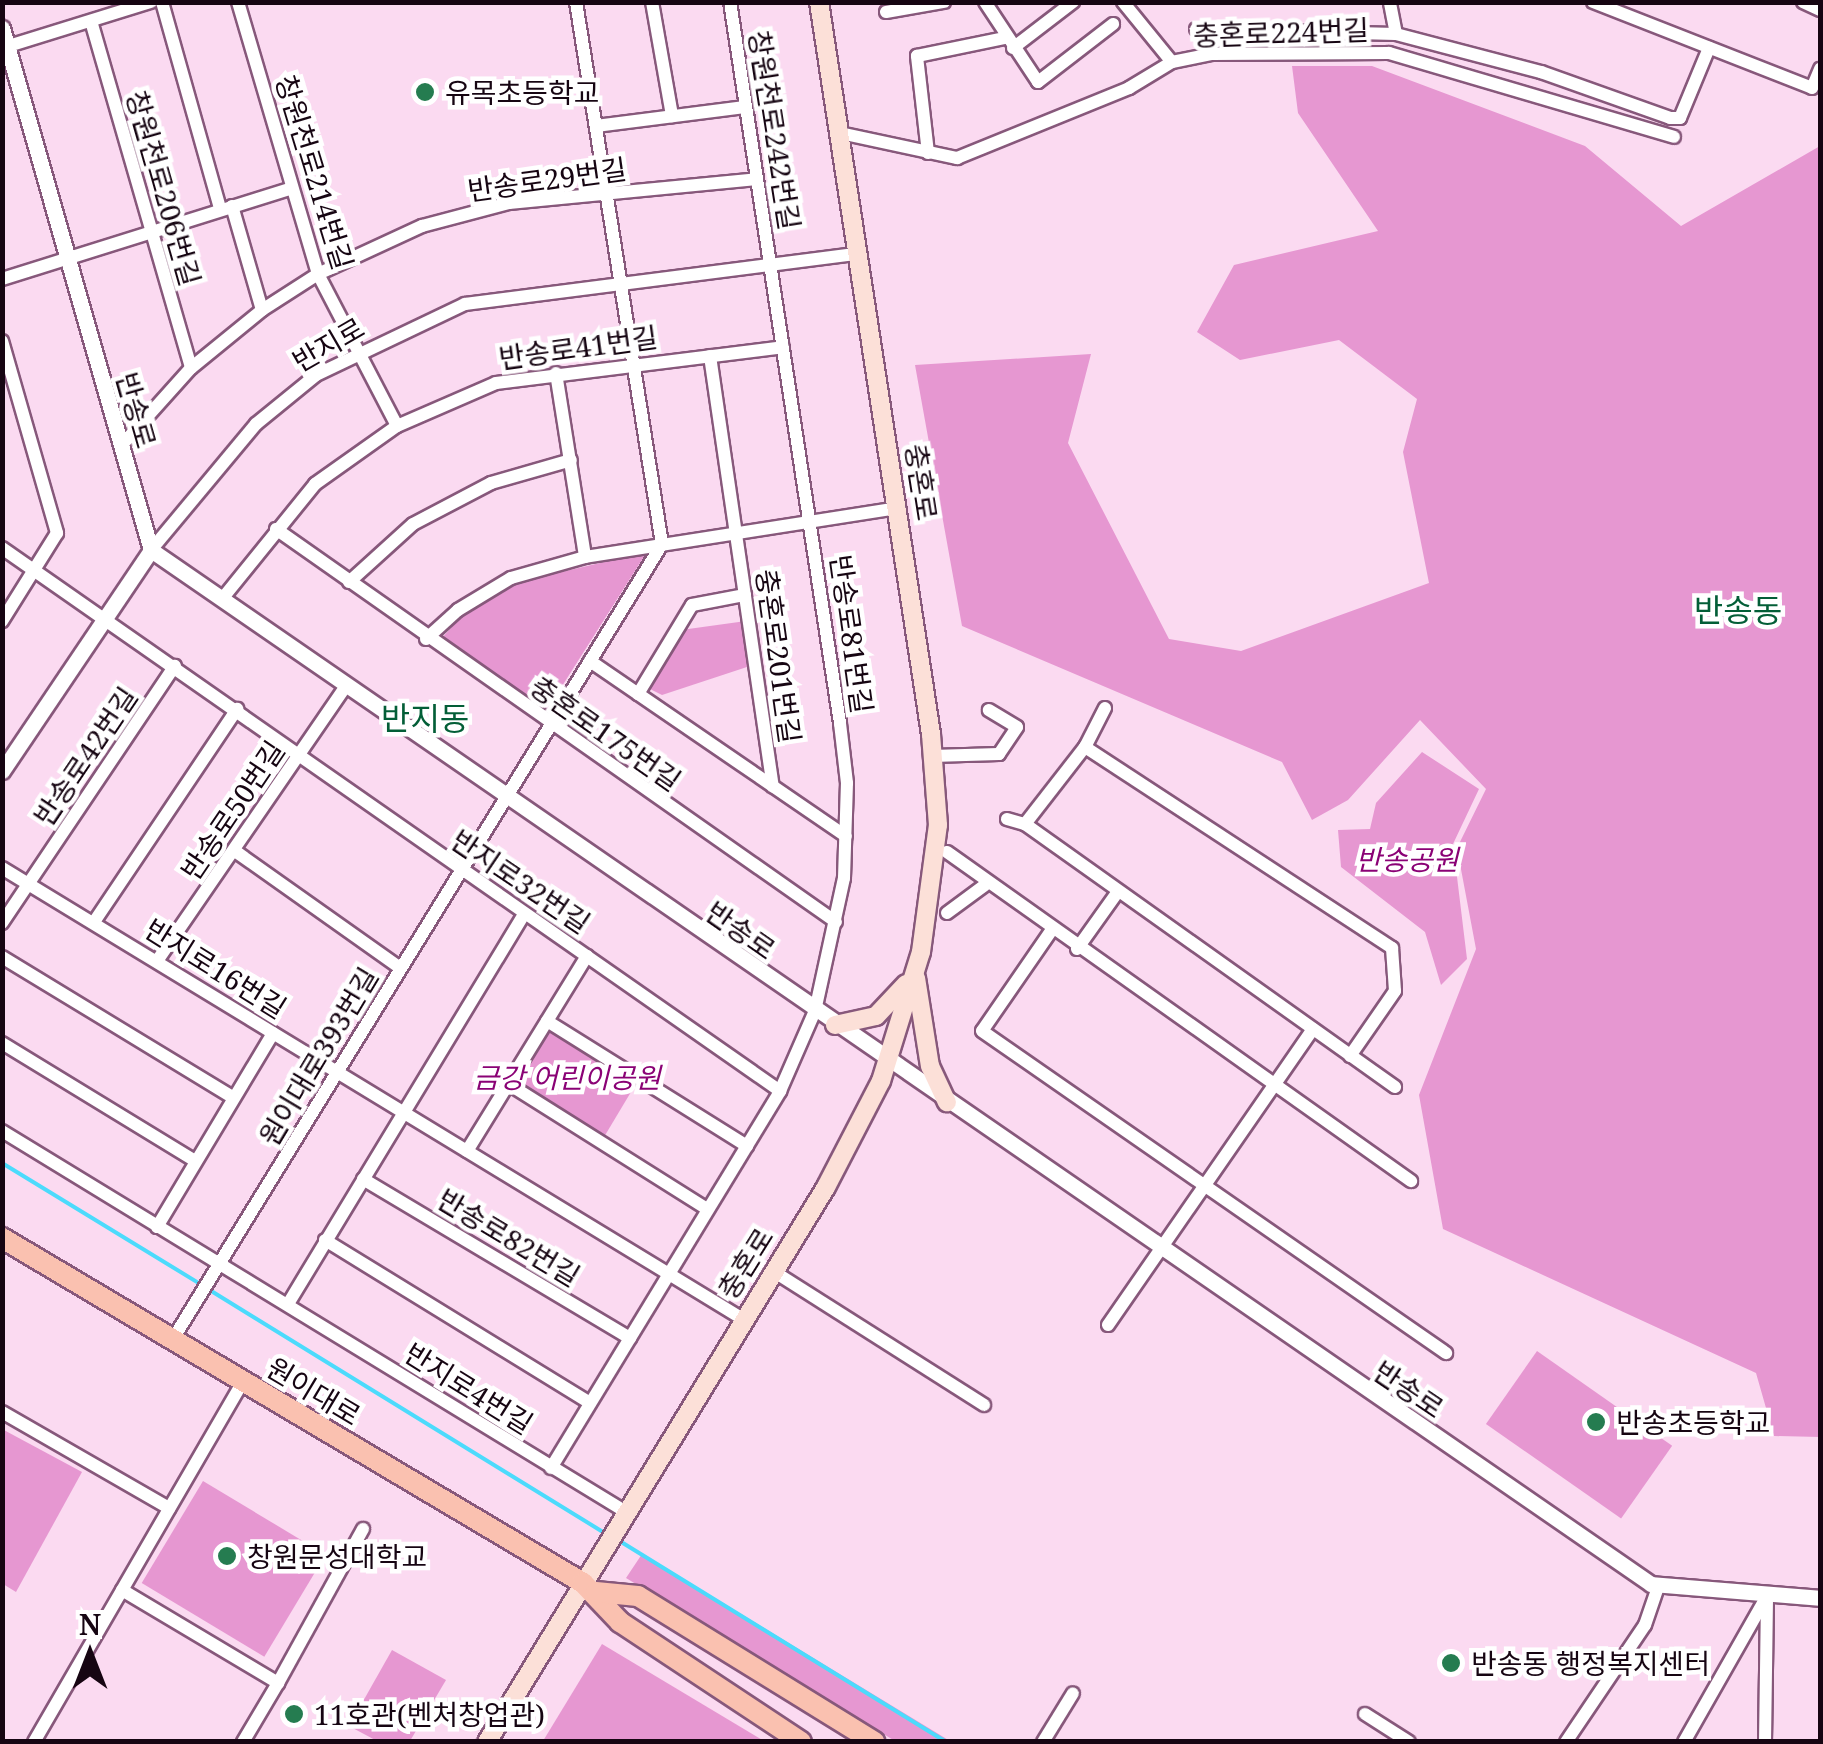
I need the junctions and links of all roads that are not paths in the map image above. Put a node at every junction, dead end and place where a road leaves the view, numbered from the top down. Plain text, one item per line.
1 (152, 2) edge
2 (162, 2) edge
3 (238, 2) edge
4 (576, 2) edge
5 (652, 2) edge
6 (730, 2) edge
7 (819, 2) edge
8 (944, 2) edge
9 (1003, 2) edge
10 (1073, 2) edge
11 (1123, 2) edge
12 (1390, 2) edge
13 (1593, 2) edge
14 (1803, 2) edge
15 (986, 8) edge
16 (1820, 10) edge
17 (886, 12) dead end
18 (92, 21) junction
19 (1113, 24) dead end
20 (1196, 29) dead end
21 (1396, 34) junction
22 (4, 39) edge
23 (1009, 43) junction
24 (1709, 48) junction
25 (1172, 62) junction
26 (1820, 69) edge
27 (745, 107) junction
28 (672, 116) junction
29 (596, 126) junction
30 (840, 133) junction
31 (1674, 136) dead end
32 (928, 153) junction
33 (757, 179) junction
34 (290, 188) junction
35 (607, 193) junction
36 (226, 208) junction
37 (149, 233) junction
38 (857, 254) junction
39 (68, 258) junction
40 (770, 265) junction
41 (318, 274) junction
42 (2, 279) edge
43 (621, 284) junction
44 (262, 310) junction
45 (2, 340) edge
46 (783, 347) junction
47 (356, 352) junction
48 (710, 356) junction
49 (632, 362) junction
50 (191, 368) junction
51 (556, 373) junction
52 (397, 426) junction
53 (121, 446) junction
54 (572, 460) junction
55 (899, 508) junction
56 (810, 521) junction
57 (276, 529) junction
58 (736, 533) junction
59 (662, 544) junction
60 (2, 548) edge
61 (150, 550) junction
62 (585, 556) junction
63 (36, 572) junction
64 (348, 582) junction
65 (745, 595) junction
66 (222, 599) junction
67 (105, 617) junction
68 (2, 621) edge
69 (426, 639) junction
70 (590, 660) junction
71 (175, 666) junction
72 (347, 685) junction
73 (638, 694) junction
74 (1105, 708) dead end
75 (236, 709) junction
76 (988, 710) dead end
77 (550, 725) junction
78 (1085, 747) junction
79 (301, 753) junction
80 (932, 756) junction
81 (2, 771) edge
82 (773, 786) junction
83 (506, 797) junction
84 (1007, 820) dead end
85 (1025, 824) junction
86 (846, 836) junction
87 (236, 852) junction
88 (947, 852) dead end
89 (2, 868) edge
90 (459, 872) junction
91 (29, 884) junction
92 (985, 885) junction
93 (1118, 893) junction
94 (948, 913) dead end
95 (524, 914) junction
96 (94, 922) junction
97 (836, 922) junction
98 (2, 923) edge
99 (1052, 931) junction
100 (1077, 949) junction
101 (587, 956) junction
102 (2, 957) edge
103 (158, 962) junction
104 (399, 967) junction
105 (915, 972) junction
106 (815, 1011) junction
107 (546, 1022) junction
108 (834, 1024) junction
109 (1312, 1030) junction
110 (272, 1033) junction
111 (2, 1044) edge
112 (1350, 1056) junction
113 (888, 1062) junction
114 (338, 1072) junction
115 (507, 1083) junction
116 (1274, 1085) junction
117 (1395, 1087) dead end
118 (780, 1091) junction
119 (232, 1097) junction
120 (947, 1102) junction
121 (403, 1112) junction
122 (2, 1131) edge
123 (747, 1146) junction
124 (467, 1151) junction
125 (195, 1160) junction
126 (363, 1179) junction
127 (1411, 1181) dead end
128 (1204, 1185) junction
129 (707, 1209) junction
130 (156, 1226) junction
131 (2, 1238) edge
132 (326, 1240) junction
133 (1159, 1248) junction
134 (222, 1264) junction
135 (773, 1271) junction
136 (670, 1275) junction
137 (288, 1304) junction
138 (743, 1319) junction
139 (1108, 1325) dead end
140 (630, 1338) junction
141 (173, 1340) junction
142 (1446, 1353) dead end
143 (243, 1382) junction
144 (590, 1402) junction
145 (984, 1405) dead end
146 (2, 1412) edge
147 (550, 1468) junction
148 (170, 1508) junction
149 (624, 1516) junction
150 (363, 1529) dead end
151 (1658, 1587) junction
152 (590, 1588) junction
153 (122, 1590) junction
154 (1767, 1596) junction
155 (1820, 1598) edge
156 (278, 1683) junction
157 (1073, 1693) dead end
158 (1365, 1714) dead end
159 (34, 1742) edge
160 (243, 1742) edge
161 (487, 1742) edge
162 (801, 1742) edge
163 (874, 1742) edge
164 (1043, 1742) edge
165 (1409, 1742) edge
166 (1566, 1742) edge
167 (1684, 1742) edge
168 (1765, 1742) edge

1 - 18 street
2 - 36 street
3 - 34 street, 창원천로214번길
4 - 29 street
5 - 28 street
6 - 27 street, 창원천로242번길
7 - 30 main road, 충혼로
8 - 17 street
9 - 15 street
10 - 23 street
11 - 25 street
12 - 21 street
13 - 24 street
14 - 16 street
15 - 23 street
18 - 22 street
18 - 37 street, 창원천로206번길
19 - 23 street
20 - 21 street
21 - 24 street
22 - 39 street, 반송로
23 - 32 street
24 - 26 street
25 - 31 street, 충혼로224번길
25 - 32 street, 충혼로224번길
27 - 28 street
27 - 33 street, 창원천로242번길
28 - 29 street
29 - 35 street
30 - 32 street, 충혼로224번길
30 - 38 main road, 충혼로
33 - 35 street, 반송로29번길
33 - 40 street, 창원천로242번길
34 - 36 street
34 - 41 street, 창원천로214번길
35 - 41 street, 반송로29번길
35 - 43 street
36 - 37 street
36 - 44 street
37 - 39 street
37 - 50 street, 창원천로206번길
38 - 40 street, 반지로
38 - 55 main road, 충혼로
39 - 42 street
39 - 53 street, 반송로
40 - 43 street, 반지로
40 - 46 street, 반송로81번길
41 - 44 street, 반송로29번길
41 - 47 street, 창원천로214번길
43 - 47 street, 반지로
43 - 49 street
44 - 50 street, 반송로29번길
45 - 63 street
46 - 48 street, 반송로41번길
46 - 56 street, 반송로81번길
47 - 52 street, 창원천로214번길
47 - 61 street, 반지로
48 - 49 street, 반송로41번길
48 - 58 street, 충혼로201번길
49 - 51 street, 반송로41번길
49 - 59 street
50 - 53 street, 반송로29번길
51 - 52 street, 반송로41번길
51 - 54 street
52 - 57 street, 반송로41번길
53 - 61 street, 반송로
54 - 62 street
54 - 64 street
55 - 56 street, 충혼로201번길
55 - 80 main road, 충혼로
56 - 58 street, 충혼로201번길
56 - 86 street, 반송로81번길
57 - 64 street, 충혼로175번길
57 - 66 street, 반송로41번길
58 - 59 street, 충혼로201번길
58 - 65 street, 충혼로201번길
59 - 62 street, 충혼로201번길
59 - 70 street, 원이대로393번길
60 - 63 street, 반지로32번길
61 - 66 street, 반송로
61 - 67 street, 반지로
62 - 69 street, 충혼로201번길
63 - 67 street, 반지로32번길
63 - 68 street
64 - 69 street, 충혼로175번길
65 - 73 street
65 - 82 street, 충혼로201번길
66 - 72 street, 반송로
67 - 71 street, 반지로32번길
67 - 81 street, 반지로
69 - 77 street, 충혼로175번길
70 - 73 street
70 - 77 street, 원이대로393번길
71 - 75 street, 반지로32번길
71 - 91 street, 반송로42번길
72 - 79 street, 반송로50번길
72 - 83 street, 반송로
73 - 82 street
74 - 78 street
75 - 79 street, 반지로32번길
75 - 96 street
76 - 80 street
77 - 83 street, 원이대로393번길
77 - 97 street, 충혼로175번길
78 - 85 street
78 - 112 street
79 - 87 street, 반송로50번길
79 - 90 street, 반지로32번길
80 - 105 main road, 충혼로
82 - 86 street
83 - 90 street, 원이대로393번길
83 - 106 street, 반송로
84 - 85 street
85 - 93 street
86 - 97 street, 반송로81번길
87 - 103 street, 반송로50번길
87 - 104 street
88 - 92 street
89 - 91 street, 반지로16번길
90 - 95 street, 반지로32번길
90 - 104 street, 원이대로393번길
91 - 96 street, 반지로16번길
91 - 98 street, 반송로42번길
92 - 94 street
92 - 99 street
93 - 100 street
93 - 109 street
95 - 101 street, 반지로32번길
95 - 121 street
96 - 103 street, 반지로16번길
97 - 106 street, 반송로81번길
99 - 100 street
99 - 128 street
100 - 116 street
101 - 107 street
101 - 118 street, 반지로32번길
102 - 119 street
103 - 110 street, 반지로16번길
104 - 114 street, 원이대로393번길
105 - 108 main road
105 - 113 main road, 충혼로
105 - 120 main road, 충혼로
106 - 108 street, 반송로
106 - 118 street
107 - 115 street
107 - 123 street
108 - 113 street, 반송로
109 - 112 street
109 - 116 street
110 - 114 street, 반지로16번길
110 - 119 street
111 - 125 street
112 - 117 street
113 - 120 street, 반송로
113 - 135 main road, 충혼로
114 - 121 street, 반지로16번길
114 - 134 street, 원이대로393번길
115 - 124 street
115 - 129 street
116 - 127 street
116 - 128 street
118 - 123 street
119 - 125 street
120 - 133 street, 반송로
121 - 124 street, 반지로16번길
121 - 126 street
122 - 130 street, 반지로4번길
123 - 129 street
124 - 136 street, 반지로16번길
125 - 130 street
126 - 132 street
126 - 140 street, 반송로82번길
128 - 133 street
128 - 142 street
129 - 136 street
130 - 134 street, 반지로4번길
131 - 141 main road, 원이대로
132 - 137 street
132 - 144 street
133 - 139 street
133 - 151 street, 반송로
134 - 137 street, 반지로4번길
134 - 141 street, 원이대로393번길
135 - 138 main road, 충혼로
135 - 145 street
136 - 138 street, 반지로16번길
136 - 140 street
137 - 147 street, 반지로4번길
138 - 149 main road, 충혼로
140 - 144 street
141 - 143 main road, 원이대로
143 - 148 street
143 - 152 main road, 원이대로
144 - 147 street
146 - 148 street
147 - 149 street, 반지로4번길
148 - 153 street
149 - 152 main road, 충혼로
150 - 156 street
151 - 154 street, 반송로
151 - 166 street
152 - 161 main road
152 - 162 main road, 원이대로
152 - 163 main road, 원이대로
153 - 156 street
153 - 159 street
154 - 155 street, 반송로
154 - 167 street
154 - 168 street
156 - 160 street
157 - 164 street
158 - 165 street

